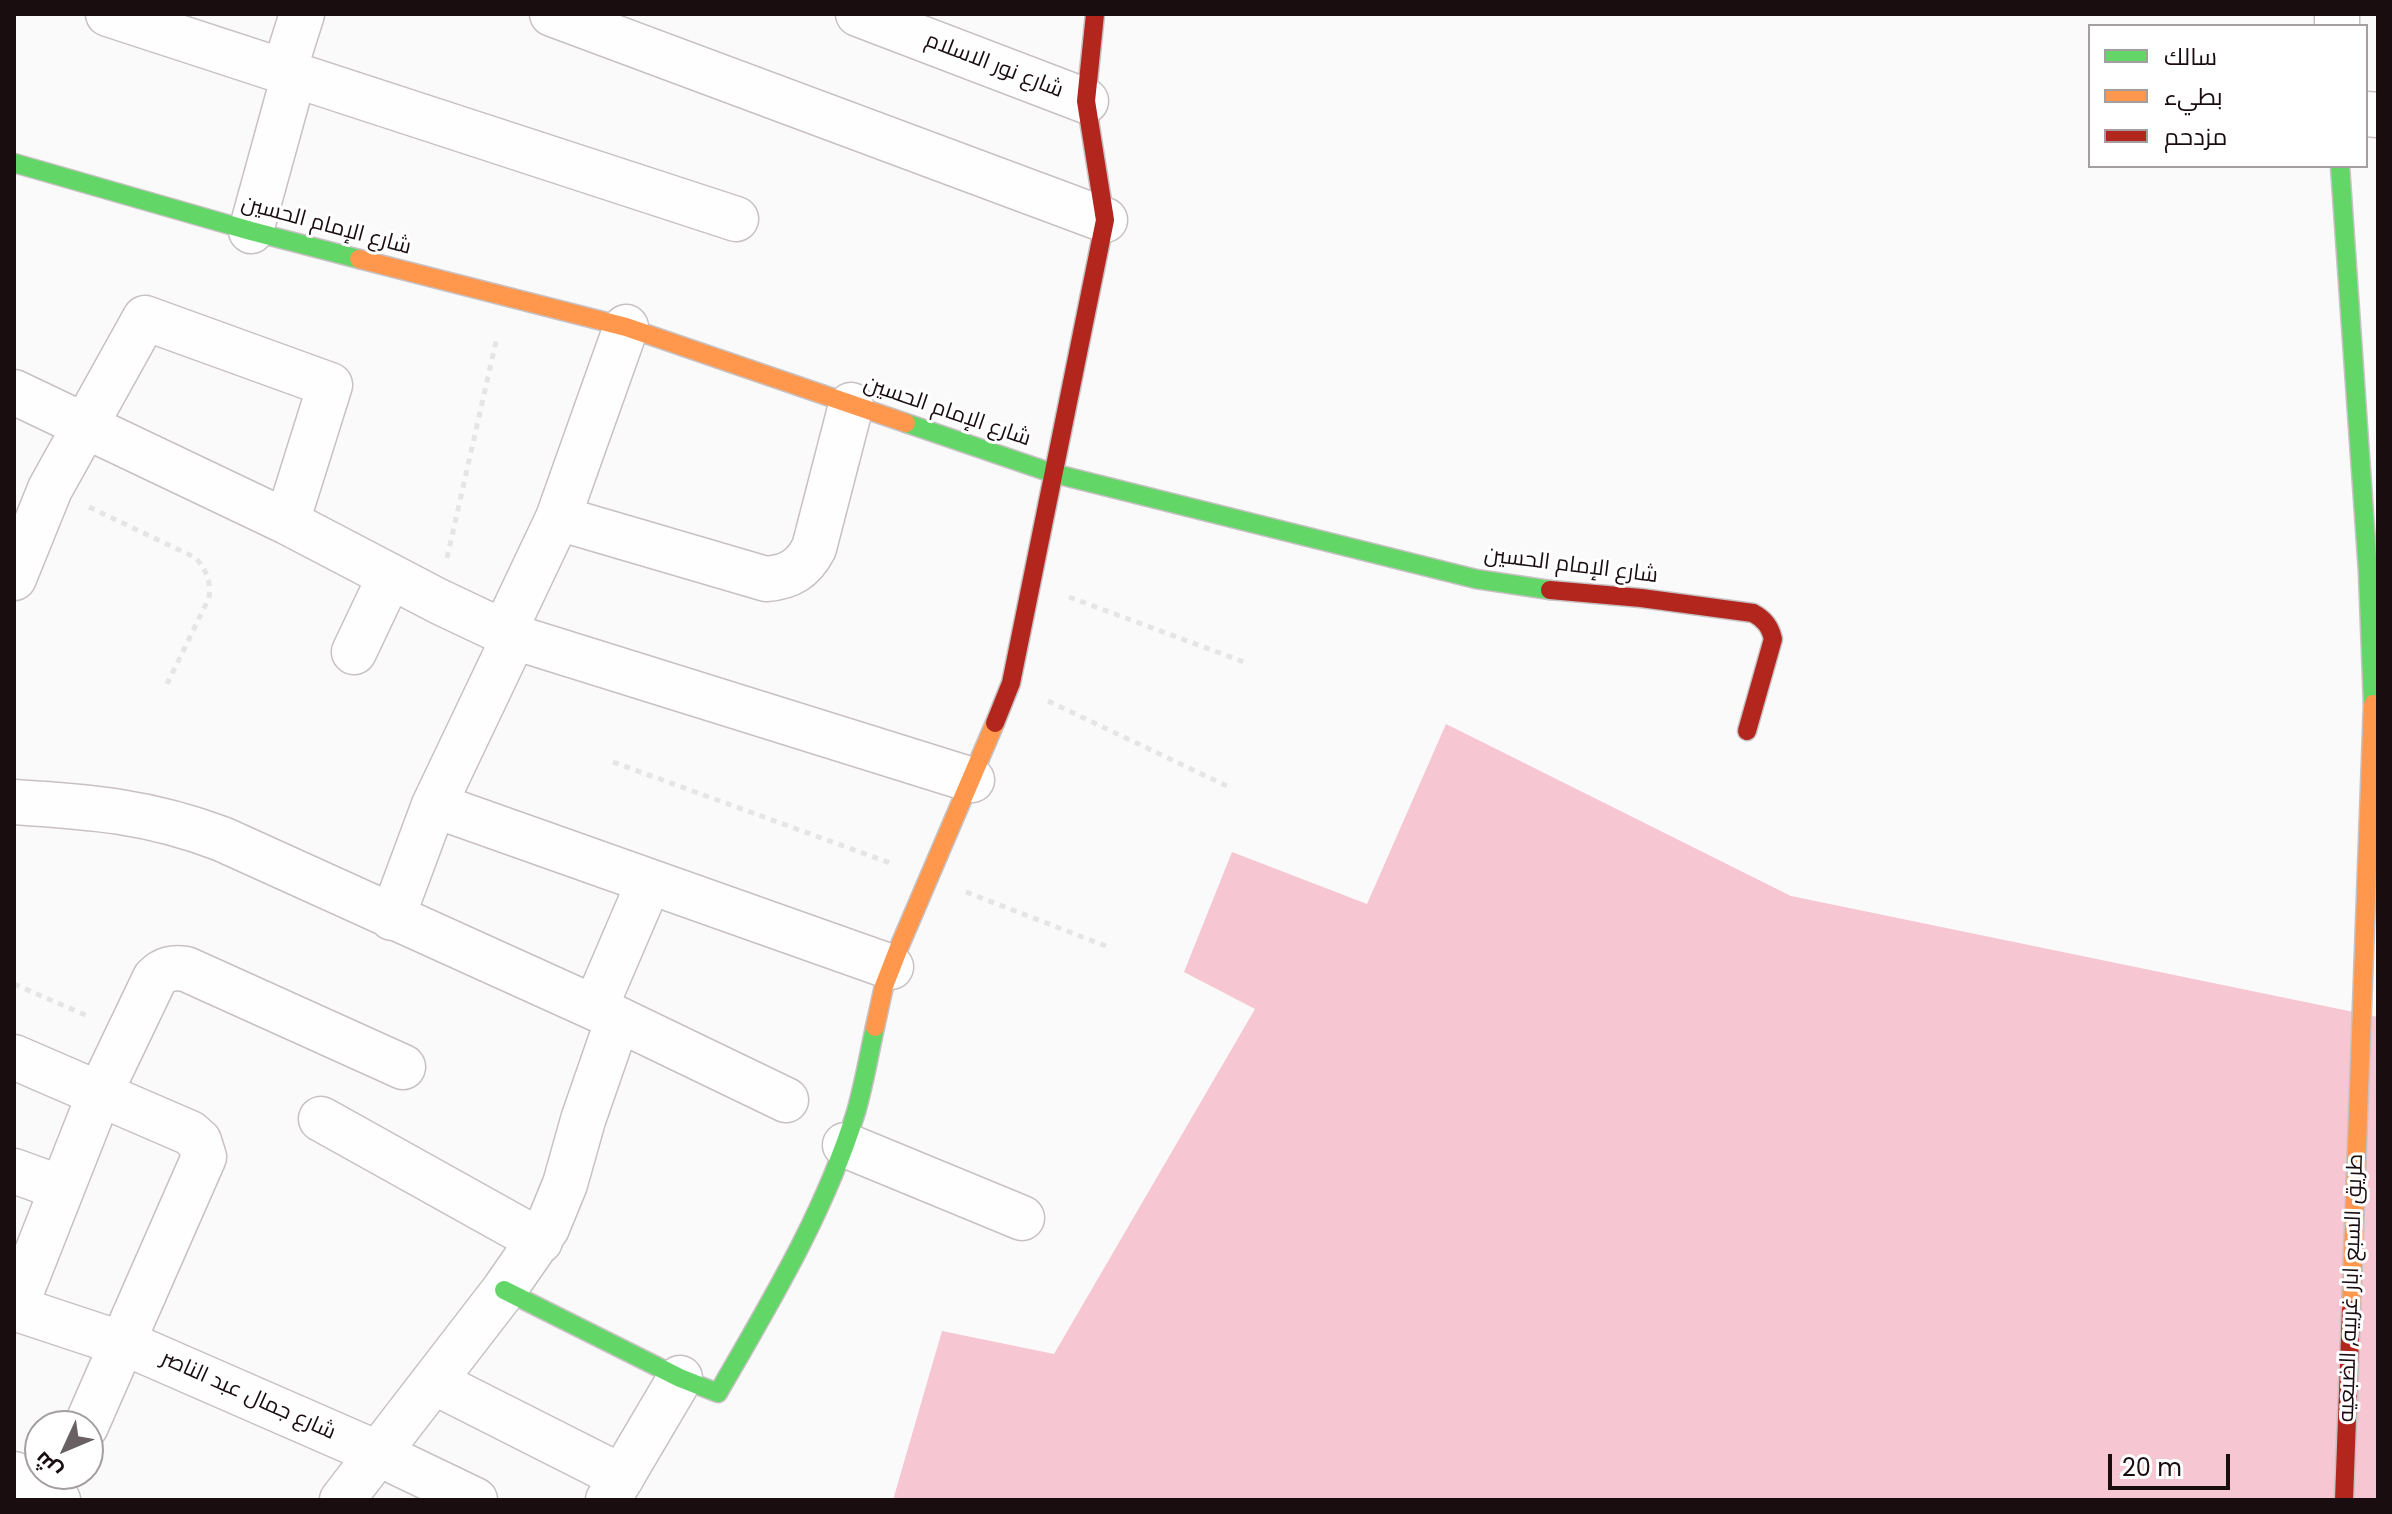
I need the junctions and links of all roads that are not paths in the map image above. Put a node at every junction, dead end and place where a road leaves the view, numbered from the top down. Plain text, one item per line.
1 (108, 14) edge
2 (302, 14) edge
3 (552, 14) edge
4 (858, 14) edge
5 (1095, 14) edge
6 (912, 24) edge
7 (289, 73) junction
8 (1086, 101) junction
9 (14, 163) edge
10 (2340, 168) edge
11 (736, 219) dead end
12 (1105, 220) junction
13 (251, 231) junction
14 (626, 327) junction
15 (14, 392) edge
16 (851, 405) junction
17 (83, 426) junction
18 (1052, 473) junction
19 (558, 518) junction
20 (287, 522) junction
21 (390, 576) junction
22 (14, 578) edge
23 (509, 635) junction
24 (354, 652) dead end
25 (1747, 731) dead end
26 (972, 780) junction
27 (14, 802) edge
28 (434, 805) junction
29 (649, 882) junction
30 (392, 918) junction
31 (891, 967) junction
32 (606, 1014) junction
33 (14, 1057) edge
34 (403, 1067) dead end
35 (99, 1095) junction
36 (786, 1100) dead end
37 (321, 1119) dead end
38 (845, 1145) junction
39 (14, 1171) edge
40 (61, 1188) junction
41 (1022, 1218) dead end
42 (540, 1241) junction
43 (504, 1290) junction
44 (15, 1308) edge
45 (124, 1342) junction
46 (680, 1378) junction
47 (434, 1382) junction
48 (93, 1410) edge
49 (377, 1453) junction
50 (14, 1474) edge
51 (615, 1488) edge
52 (59, 1491) edge
53 (342, 1500) edge
54 (475, 1500) edge
55 (2344, 1500) edge

1 - 7 street
2 - 7 street
3 - 12 street
4 - 6 street, شارع نور الاسلام
5 - 8 street
6 - 8 street, شارع نور الاسلام
7 - 11 street
7 - 13 street
8 - 12 street
9 - 13 street, شارع الإمام الحسين
10 - 55 street, طريق السبع ابار غربيه, الضبعيه
12 - 18 street
13 - 14 street, شارع الإمام الحسين
14 - 16 street, شارع الإمام الحسين
14 - 19 street
15 - 17 street
16 - 18 street, شارع الإمام الحسين
16 - 19 street
17 - 20 street
17 - 20 street
17 - 22 street
18 - 25 street, شارع الإمام الحسين
18 - 26 street
19 - 23 street
20 - 21 street
21 - 23 street
21 - 24 street
23 - 26 street
23 - 28 street
26 - 31 street
27 - 30 street
28 - 29 street
28 - 30 street
29 - 31 street
29 - 32 street
30 - 32 street
31 - 38 street
32 - 36 street
32 - 42 street
33 - 35 street
34 - 35 street
35 - 40 street
35 - 45 street
37 - 42 street
38 - 41 street
38 - 46 street
39 - 40 street
40 - 44 street
42 - 43 street
43 - 46 street
43 - 47 street
44 - 45 street, شارع جمال عبد الناصر
45 - 48 street
45 - 49 street, شارع جمال عبد الناصر
46 - 51 street
47 - 49 street
47 - 51 street
49 - 53 street
49 - 54 street, شارع جمال عبد الناصر
50 - 52 street

